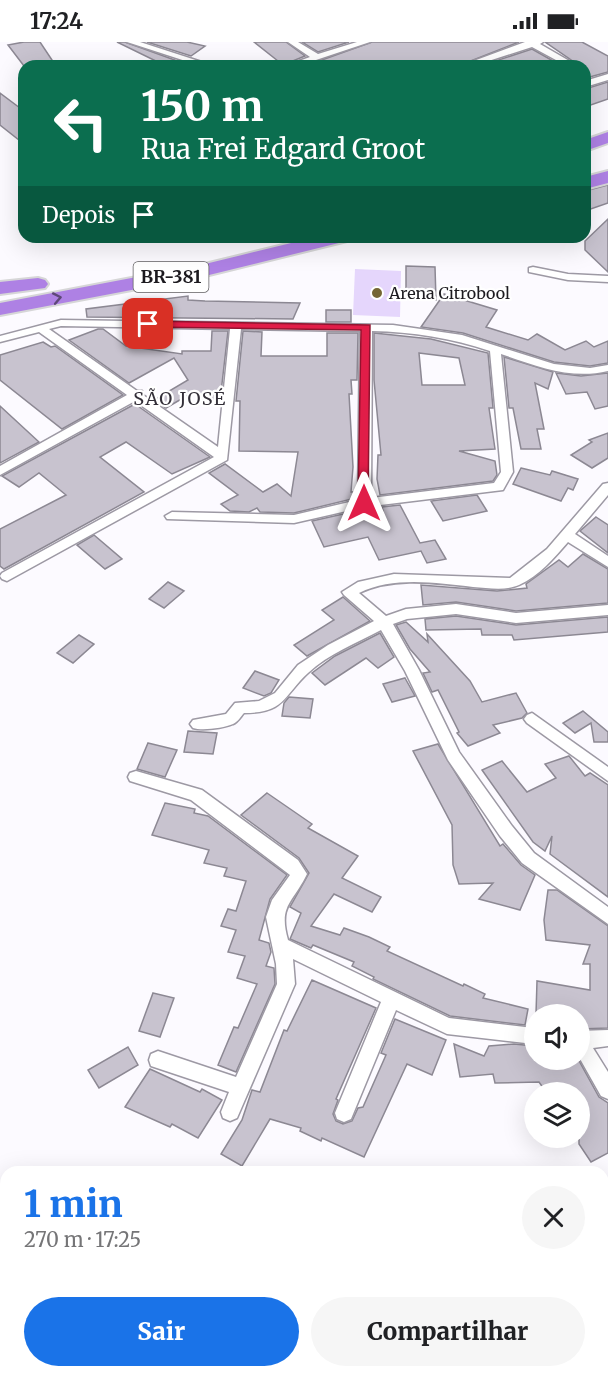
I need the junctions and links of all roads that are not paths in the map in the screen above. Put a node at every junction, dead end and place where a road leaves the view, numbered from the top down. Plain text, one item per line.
1 (131, 42) edge
2 (163, 42) edge
3 (292, 42) edge
4 (366, 42) edge
5 (534, 43) edge
6 (155, 49) junction
7 (316, 57) junction
8 (191, 60) edge
9 (307, 60) edge
10 (482, 60) edge
11 (564, 60) edge
12 (608, 137) edge
13 (591, 144) edge
14 (608, 150) edge
15 (591, 156) edge
16 (608, 177) edge
17 (591, 181) edge
18 (264, 243) edge
19 (315, 243) edge
20 (533, 270) dead end
21 (608, 279) edge
22 (0, 289) edge
23 (0, 309) edge
24 (236, 324) junction
25 (366, 327) junction
26 (40, 328) junction
27 (0, 339) edge
28 (495, 348) junction
29 (608, 368) edge
30 (138, 394) junction
31 (223, 457) junction
32 (0, 471) edge
33 (608, 487) edge
34 (364, 503) junction
35 (172, 516) dead end
36 (567, 535) junction
37 (608, 562) edge
38 (7, 576) dead end
39 (608, 610) edge
40 (384, 622) junction
41 (532, 719) dead end
42 (198, 724) dead end
43 (608, 775) edge
44 (136, 777) dead end
45 (608, 917) edge
46 (282, 946) junction
47 (391, 999) junction
48 (524, 1035) edge
49 (608, 1038) edge
50 (590, 1039) edge
51 (590, 1059) edge
52 (158, 1060) dead end
53 (241, 1086) junction
54 (608, 1090) edge
55 (230, 1112) dead end
56 (344, 1113) dead end

1 - 6 street
2 - 6 street
3 - 7 street
4 - 7 street
5 - 10 street
5 - 11 street
6 - 8 street
7 - 9 street
12 - 13 highway
14 - 15 highway
16 - 17 highway
18 - 22 highway, BR-381
23 -> 19 highway, BR-381
20 - 21 street
24 - 25 street
24 - 26 street
24 - 31 street
25 - 28 street
25 - 34 street
26 - 27 street
26 - 30 street
28 - 29 street
28 - 34 street
30 - 31 street
30 - 32 street
31 - 38 street
33 - 36 street
34 - 35 street
36 - 37 street
36 - 40 street
39 - 40 street
40 - 42 street
40 - 45 street
41 - 43 street
44 - 46 street
46 - 47 street
46 - 53 street
47 - 48 street
47 - 56 street
49 - 50 street
51 - 54 street
52 - 53 street
53 - 55 street

